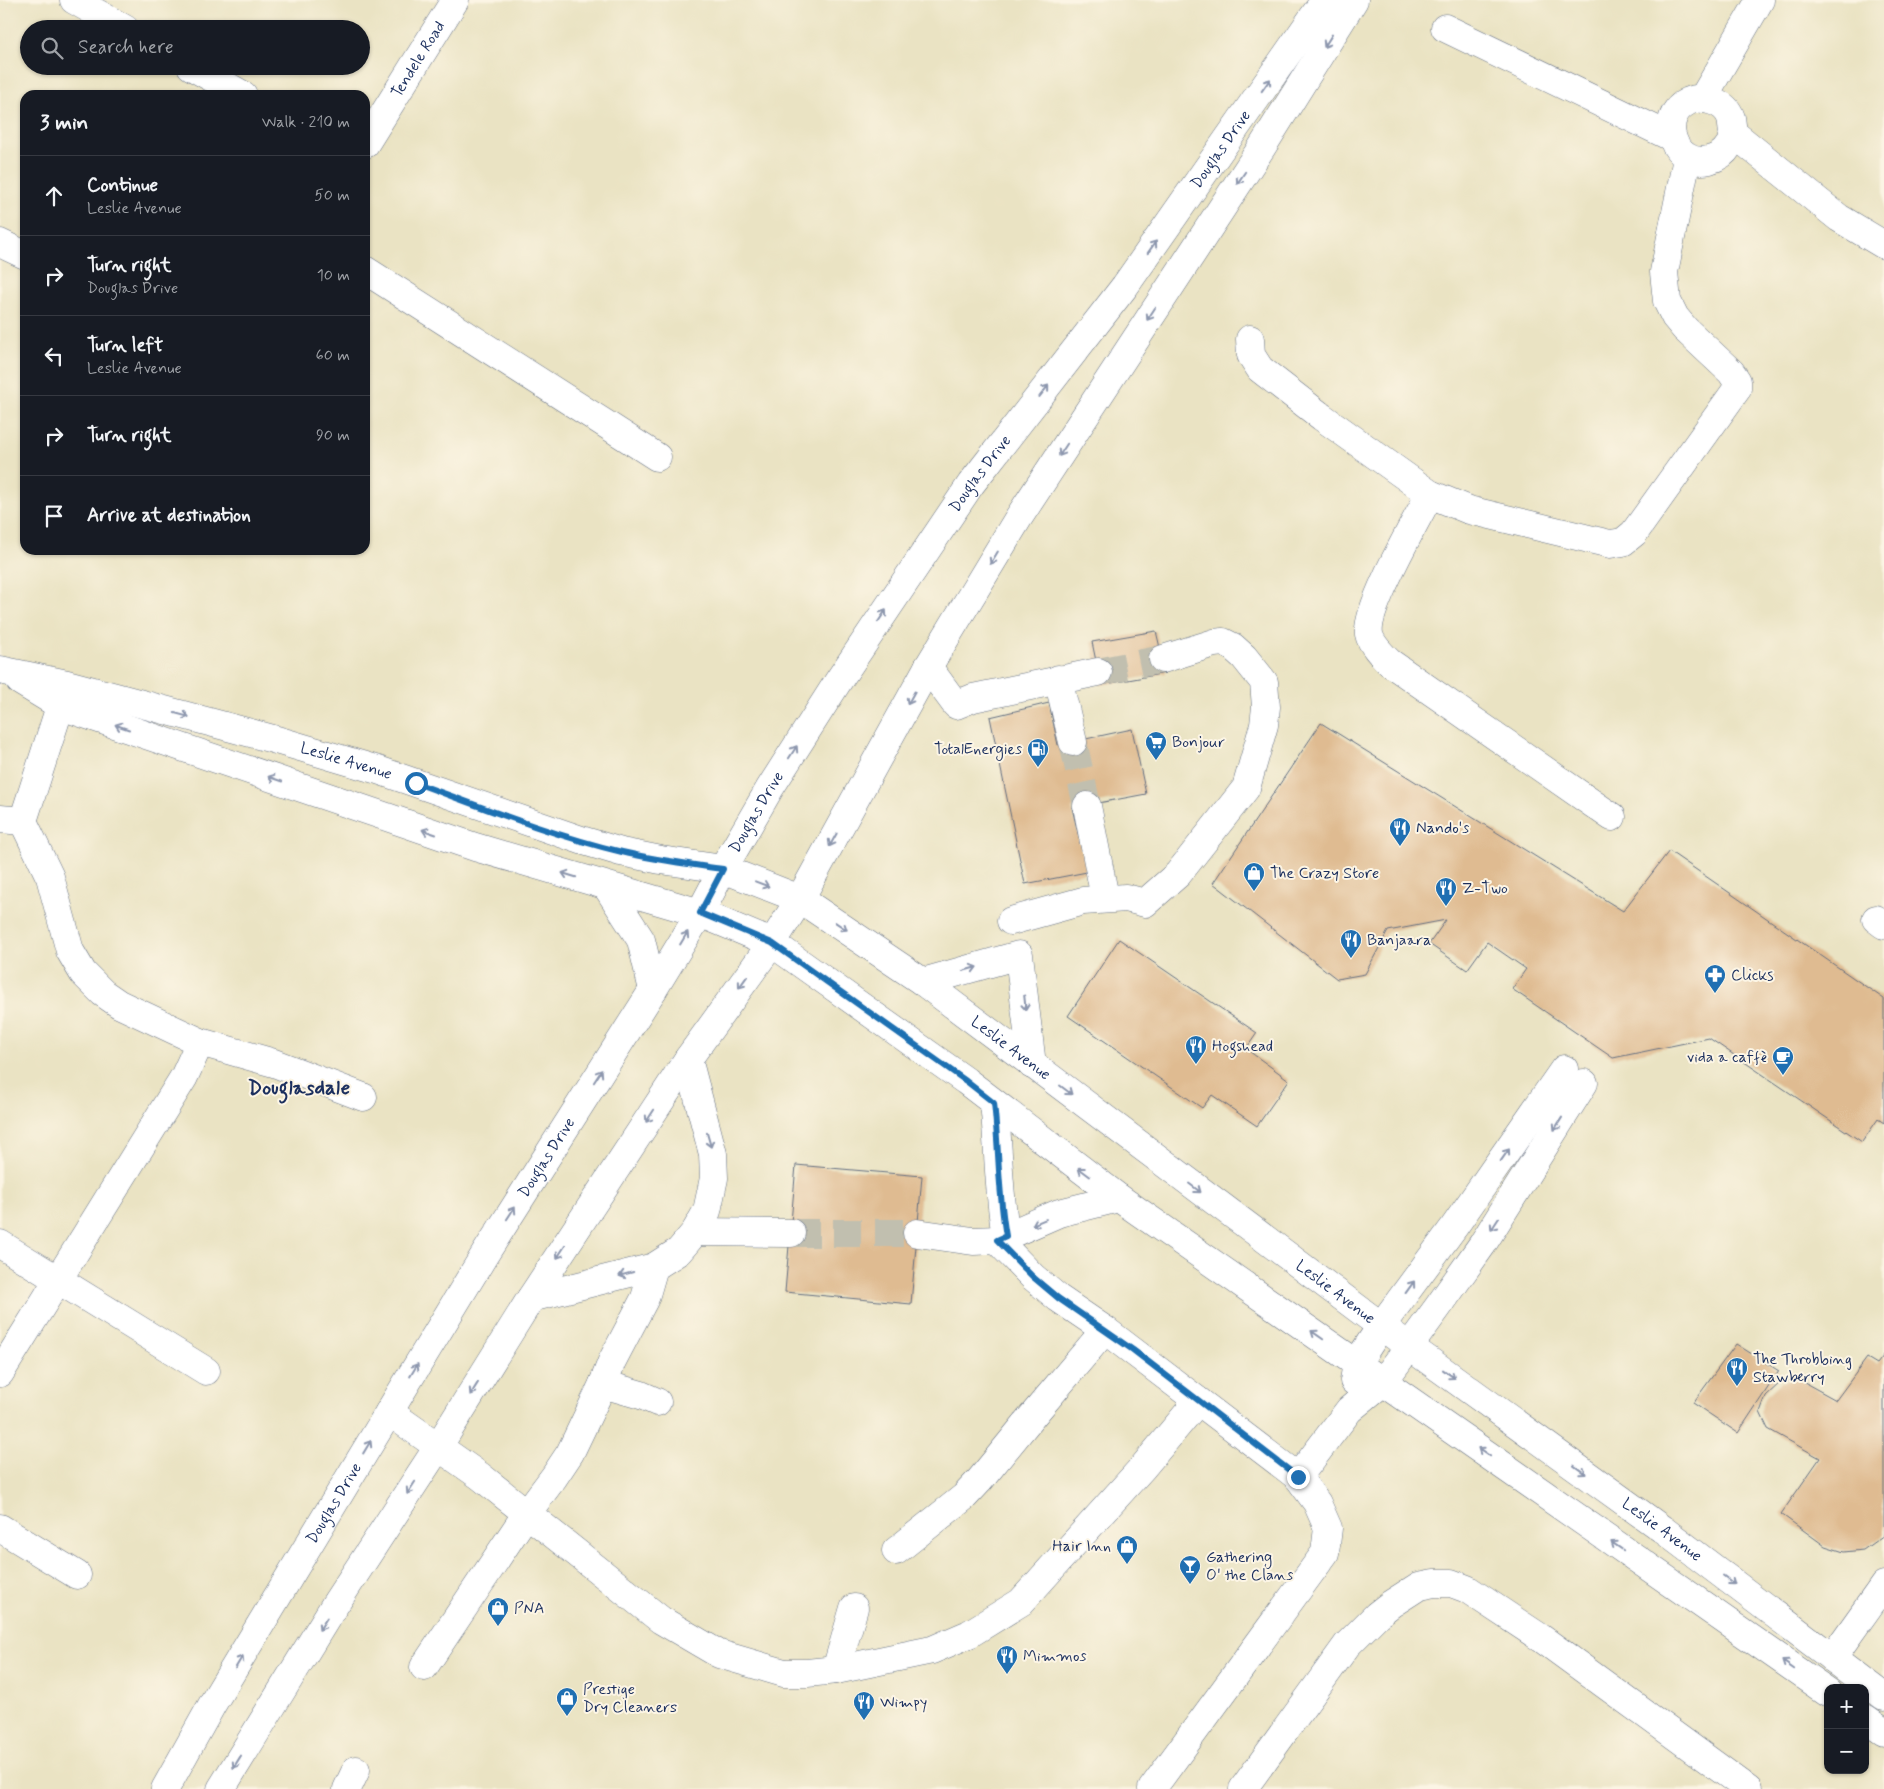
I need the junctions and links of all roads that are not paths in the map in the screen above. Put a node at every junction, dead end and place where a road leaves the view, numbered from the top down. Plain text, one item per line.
1 (74, 0) edge
2 (455, 0) edge
3 (1326, 0) edge
4 (1354, 0) edge
5 (1760, 0) edge
6 (109, 20) edge
7 (1445, 28) dead end
8 (207, 75) edge
9 (234, 90) edge
10 (1703, 98) junction
11 (1733, 133) junction
12 (370, 136) edge
13 (1679, 147) junction
14 (0, 243) edge
15 (1884, 245) edge
16 (20, 253) edge
17 (370, 273) edge
18 (1250, 339) dead end
19 (657, 458) dead end
20 (1430, 494) junction
21 (1164, 659) tunnel mouth
22 (928, 668) junction
23 (3, 671) edge
24 (1098, 672) tunnel mouth
25 (1058, 679) junction
26 (64, 695) junction
27 (1072, 742) tunnel mouth
28 (1087, 806) tunnel mouth
29 (1612, 816) dead end
30 (11, 820) edge
31 (723, 869) junction
32 (607, 887) junction
33 (1105, 898) junction
34 (800, 899) junction
35 (700, 913) junction
36 (1011, 921) dead end
37 (772, 943) junction
38 (923, 982) junction
39 (653, 990) junction
40 (200, 1042) junction
41 (688, 1059) junction
42 (1032, 1065) junction
43 (363, 1097) dead end
44 (994, 1103) junction
45 (1119, 1198) junction
46 (696, 1232) junction
47 (791, 1233) tunnel mouth
48 (917, 1234) tunnel mouth
49 (1002, 1238) junction
50 (0, 1244) edge
51 (654, 1267) junction
52 (58, 1281) junction
53 (532, 1298) junction
54 (1381, 1326) junction
55 (1105, 1330) junction
56 (1409, 1345) junction
57 (1357, 1363) junction
58 (206, 1371) dead end
59 (0, 1373) edge
60 (1383, 1382) junction
61 (603, 1384) junction
62 (1198, 1401) junction
63 (657, 1402) dead end
64 (1349, 1410) junction
65 (389, 1412) junction
66 (438, 1447) junction
67 (1298, 1477) junction
68 (526, 1513) junction
69 (0, 1528) edge
70 (896, 1550) dead end
71 (77, 1575) dead end
72 (1884, 1585) edge
73 (854, 1608) dead end
74 (1832, 1658) junction
75 (424, 1667) dead end
76 (836, 1670) junction
77 (1824, 1689) edge
78 (1884, 1697) edge
79 (1869, 1721) edge
80 (1884, 1732) edge
81 (165, 1789) edge
82 (221, 1789) edge
83 (1152, 1789) edge
84 (1243, 1789) edge
85 (1748, 1789) edge

1 - 6 street
2 - 12 street, Tendele Road
31 -> 3 street, Douglas Drive
4 -> 22 street, Douglas Drive
5 - 10 street
7 - 13 street
8 - 9 street
10 - 11 street
10 - 13 street
11 - 13 street
11 - 15 street
13 - 20 street
14 - 16 street
17 - 19 street
18 - 20 street
20 - 29 street
21 - 33 street
22 - 25 street
22 -> 34 street, Douglas Drive
23 - 26 street, Leslie Avenue
24 - 25 street
25 - 27 street
26 - 30 street
26 -> 31 street, Leslie Avenue
32 -> 26 street, Leslie Avenue
28 - 33 street
30 - 40 street
31 -> 34 street, Leslie Avenue
31 - 35 street, Douglas Drive
32 - 35 street, Leslie Avenue
32 - 39 street
33 - 36 street
34 - 37 street, Douglas Drive
34 -> 38 street, Leslie Avenue
35 - 37 street, Leslie Avenue
39 -> 35 street, Douglas Drive
37 -> 41 street, Douglas Drive
37 - 44 street, Leslie Avenue
38 - 42 street, Leslie Avenue
38 -> 42 street
65 -> 39 street, Douglas Drive
40 - 43 street
40 - 52 street
41 -> 46 street
41 -> 53 street, Douglas Drive
42 -> 54 street, Leslie Avenue
45 -> 44 street, Leslie Avenue
44 - 49 street
45 -> 49 street
57 -> 45 street, Leslie Avenue
46 - 47 street
46 - 51 street
48 - 49 street
49 - 55 street
50 - 52 street
51 -> 53 street
51 - 61 street
52 - 58 street
52 - 59 street
53 -> 66 street, Douglas Drive
54 - 56 street, Leslie Avenue
54 -> 56 street
54 - 57 street
55 - 62 street
55 - 70 street
56 - 60 street
56 -> 74 street, Leslie Avenue
57 - 60 street, Leslie Avenue
57 - 64 street
60 - 64 street
77 -> 60 street, Leslie Avenue
61 - 63 street
61 - 68 street
62 - 67 street
62 - 76 street
64 - 67 street
65 - 66 street
81 -> 65 street, Douglas Drive
66 - 68 street
66 -> 82 street, Douglas Drive
67 - 83 street
68 - 75 street
68 - 76 street
69 - 71 street
72 - 74 street
73 - 76 street
74 - 78 street, Leslie Avenue
79 - 80 street
84 - 85 street

